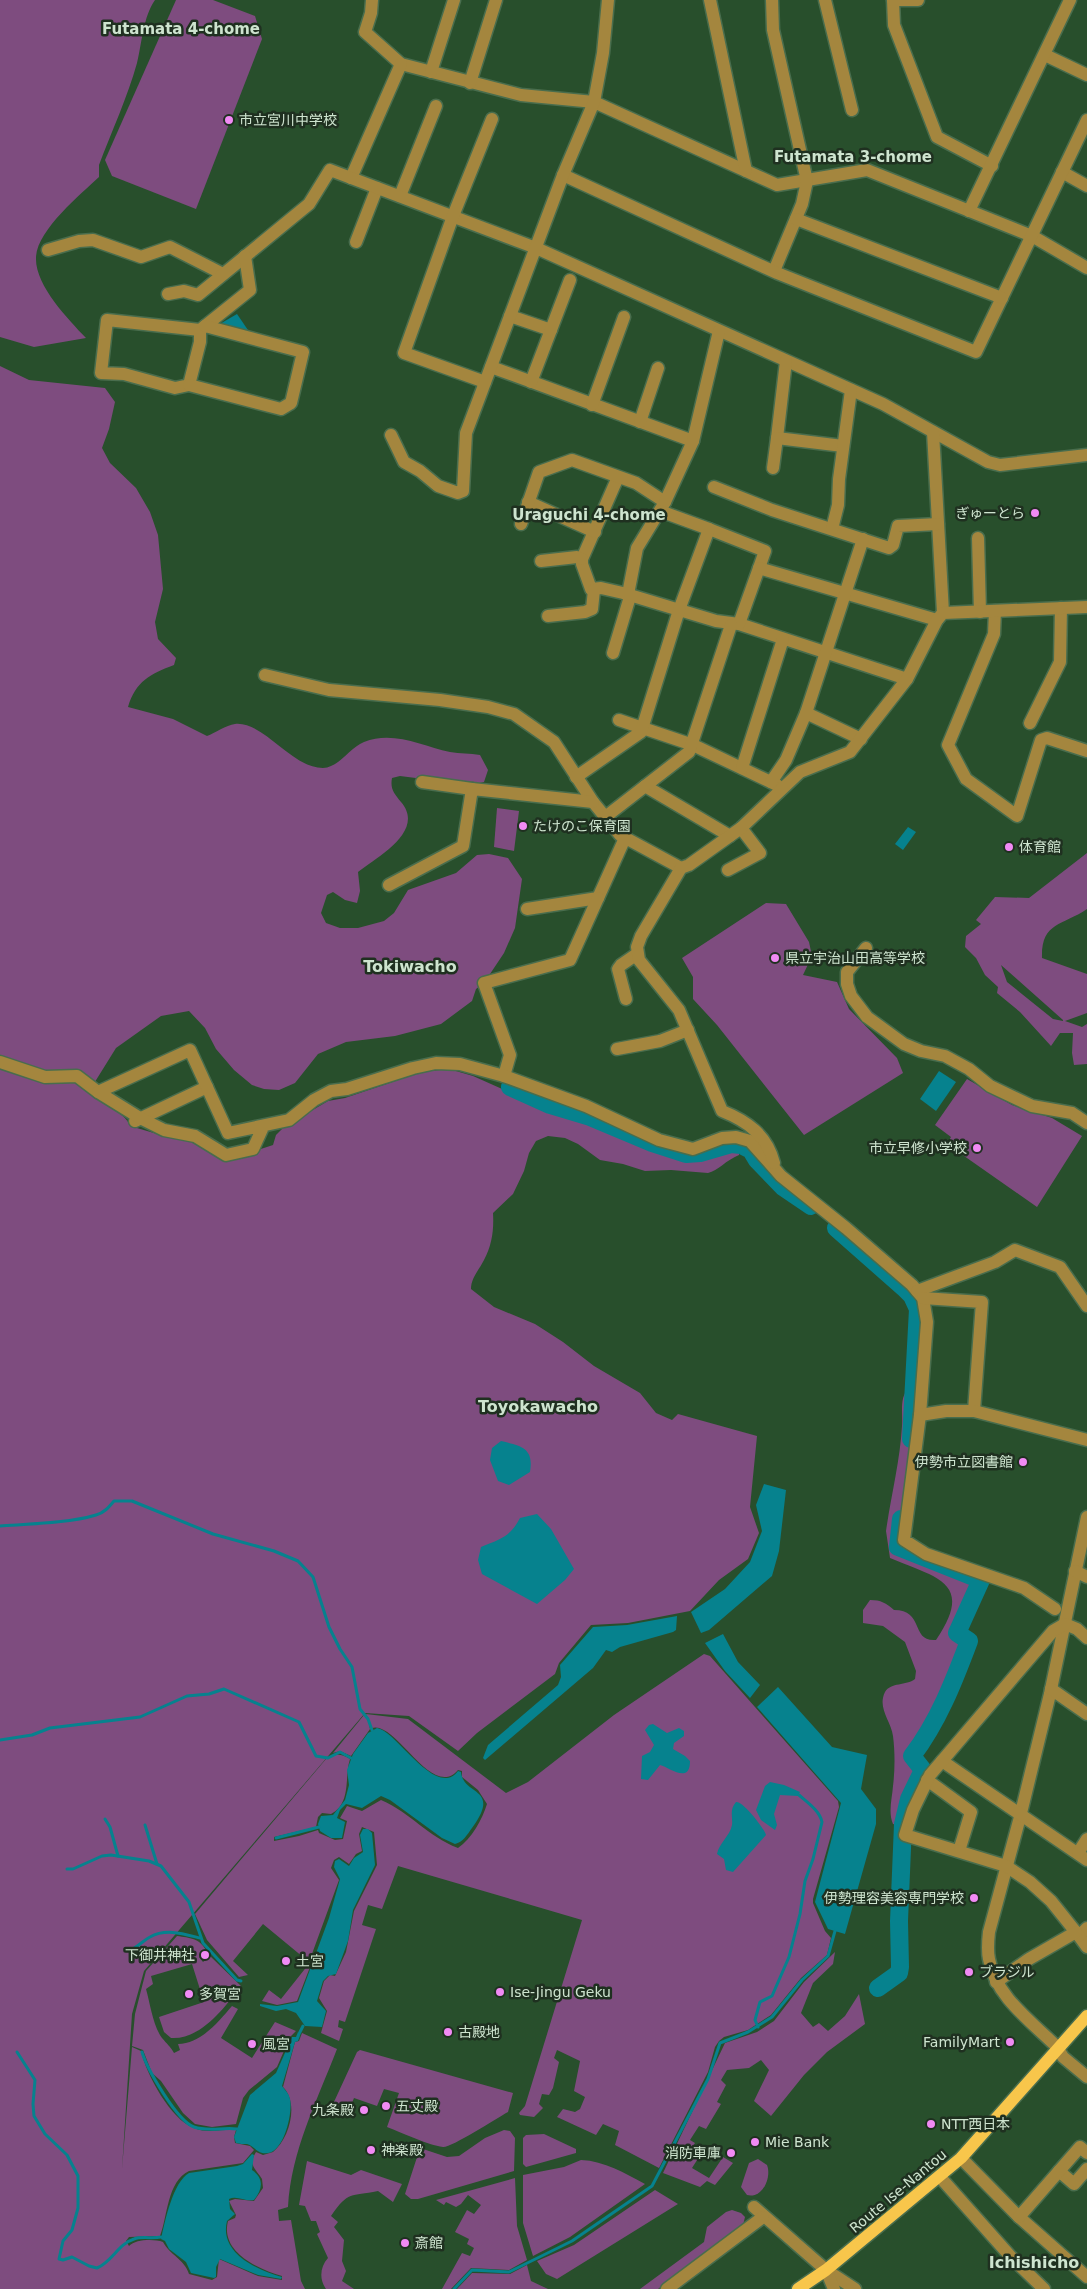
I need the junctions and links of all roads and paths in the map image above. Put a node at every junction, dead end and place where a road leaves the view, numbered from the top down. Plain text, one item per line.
1 (372, 0) edge
2 (454, 0) edge
3 (496, 0) edge
4 (608, 0) edge
5 (710, 0) edge
6 (772, 0) edge
7 (826, 0) edge
8 (893, 0) edge
9 (918, 0) edge
10 (1070, 0) edge
11 (1045, 55) junction
12 (402, 64) junction
13 (432, 72) junction
14 (1087, 75) edge
15 (470, 83) junction
16 (594, 102) junction
17 (436, 106) dead end
18 (852, 110) dead end
19 (492, 119) dead end
20 (1087, 120) edge
21 (992, 166) junction
22 (746, 171) junction
23 (1062, 172) junction
24 (563, 175) junction
25 (352, 178) junction
26 (807, 181) junction
27 (1087, 186) edge
28 (377, 188) junction
29 (400, 196) junction
30 (969, 211) junction
31 (453, 216) junction
32 (796, 219) junction
33 (1032, 236) junction
34 (356, 242) dead end
35 (536, 248) junction
36 (48, 250) dead end
37 (245, 256) junction
38 (1087, 268) edge
39 (774, 271) junction
40 (223, 274) junction
41 (570, 280) dead end
42 (168, 294) dead end
43 (1002, 298) junction
44 (510, 316) junction
45 (624, 317) dead end
46 (202, 328) junction
47 (551, 330) junction
48 (719, 331) junction
49 (786, 361) junction
50 (491, 367) junction
51 (658, 368) dead end
52 (485, 382) junction
53 (531, 382) junction
54 (189, 385) junction
55 (851, 390) junction
56 (592, 405) junction
57 (640, 422) junction
58 (933, 432) junction
59 (391, 435) dead end
60 (777, 438) junction
61 (693, 441) junction
62 (844, 446) junction
63 (1087, 456) edge
64 (773, 468) dead end
65 (618, 477) junction
66 (714, 487) dead end
67 (528, 502) junction
68 (662, 507) junction
69 (521, 524) dead end
70 (938, 524) junction
71 (709, 529) junction
72 (832, 529) junction
73 (595, 532) junction
74 (978, 538) dead end
75 (863, 539) junction
76 (582, 558) junction
77 (541, 561) dead end
78 (759, 568) junction
79 (594, 590) junction
80 (846, 593) junction
81 (630, 594) junction
82 (1087, 607) edge
83 (1061, 608) junction
84 (679, 610) junction
85 (996, 611) junction
86 (980, 612) junction
87 (548, 616) dead end
88 (940, 617) junction
89 (735, 625) junction
90 (783, 638) junction
91 (613, 653) dead end
92 (826, 653) junction
93 (265, 675) dead end
94 (907, 679) junction
95 (806, 713) junction
96 (619, 720) dead end
97 (1030, 723) dead end
98 (642, 728) junction
99 (861, 739) junction
100 (693, 745) junction
101 (1087, 751) edge
102 (742, 768) junction
103 (576, 777) junction
104 (422, 782) dead end
105 (776, 785) junction
106 (645, 786) junction
107 (472, 789) junction
108 (593, 802) junction
109 (604, 818) junction
110 (741, 828) junction
111 (730, 836) junction
112 (626, 838) junction
113 (680, 868) junction
114 (728, 870) dead end
115 (389, 885) dead end
116 (598, 898) junction
117 (527, 909) dead end
118 (866, 948) dead end
119 (637, 954) junction
120 (626, 999) dead end
121 (688, 1030) junction
122 (617, 1049) dead end
123 (0, 1062) edge
124 (504, 1076) junction
125 (207, 1088) junction
126 (98, 1092) junction
127 (135, 1120) junction
128 (1087, 1123) edge
129 (264, 1127) junction
130 (775, 1170) junction
131 (920, 1295) junction
132 (1087, 1306) edge
133 (974, 1411) junction
134 (920, 1415) junction
135 (1087, 1440) edge
136 (1087, 1517) edge
137 (1075, 1571) junction
138 (1087, 1577) edge
139 (1055, 1609) dead end
140 (1065, 1624) junction
141 (1087, 1638) edge
142 (1051, 1689) junction
143 (1087, 1714) edge
144 (942, 1761) junction
145 (927, 1780) junction
146 (1020, 1817) junction
147 (1087, 1838) edge
148 (959, 1852) junction
149 (1082, 1856) edge
150 (1006, 1866) junction
151 (1081, 1932) edge
152 (1087, 1947) edge
153 (996, 1982) junction
154 (1087, 2016) edge
155 (1057, 2047) junction
156 (1087, 2077) edge
157 (1087, 2153) edge
158 (961, 2158) junction
159 (1087, 2169) edge
160 (1059, 2171) junction
161 (940, 2177) junction
162 (754, 2207) dead end
163 (763, 2217) junction
164 (1019, 2217) junction
165 (826, 2270) junction
166 (1087, 2277) edge
167 (674, 2287) edge
168 (1039, 2287) edge
169 (798, 2289) edge
170 (834, 2289) edge
171 (855, 2289) edge

1 - 12 street
2 - 13 street
3 - 15 street
4 - 16 street
5 - 22 street
6 - 26 street
7 - 18 street
8 - 9 street
8 - 21 street
10 - 11 street
11 - 14 street
11 - 21 street
12 - 13 street
12 - 25 street
13 - 15 street
15 - 16 street
16 - 22 street
16 - 24 street
17 - 29 street
19 - 31 street
20 - 23 street
21 - 30 street
22 - 26 street
23 - 27 street
23 - 33 street
24 - 35 street
24 - 39 street
25 - 28 street
25 - 37 street
26 - 30 street
26 - 32 street
28 - 29 street
28 - 34 street
29 - 31 street
30 - 33 street
31 - 35 street
31 - 52 street
32 - 39 street
32 - 43 street
33 - 38 street
33 - 43 street
35 - 44 street
35 - 48 street
36 - 40 street
37 - 40 street
37 - 46 street
39 - 43 street
40 - 42 street
41 - 47 street
44 - 47 street
44 - 50 street
45 - 56 street
46 - 54 street
46 - 54 street
46 - 54 street
47 - 53 street
48 - 49 street
48 - 61 street
49 - 55 street
49 - 60 street
50 - 52 street
50 - 53 street
51 - 57 street
52 - 59 street
53 - 56 street
55 - 58 street
55 - 62 street
56 - 57 street
57 - 61 street
58 - 63 street
58 - 70 street
60 - 62 street
60 - 64 street
61 - 68 street
62 - 72 street
65 - 67 street
65 - 68 street
65 - 73 street
66 - 72 street
67 - 69 street
67 - 73 street
68 - 71 street
68 - 81 street
70 - 75 street
70 - 88 street
71 - 78 street
71 - 84 street
72 - 75 street
73 - 76 street
74 - 86 street
75 - 80 street
76 - 77 street
76 - 79 street
78 - 80 street
78 - 89 street
79 - 81 street
79 - 87 street
80 - 88 street
80 - 92 street
81 - 84 street
81 - 91 street
82 - 83 street
83 - 85 street
83 - 97 street
84 - 89 street
84 - 98 street
85 - 86 street
85 - 101 street
86 - 88 street
88 - 94 street
89 - 90 street
89 - 100 street
90 - 92 street
90 - 102 street
92 - 94 street
92 - 95 street
93 - 103 street
94 - 99 street
95 - 99 street
95 - 105 street
96 - 98 street
98 - 100 street
98 - 103 street
99 - 105 street
100 - 102 street
100 - 106 street
102 - 105 street
103 - 108 street
104 - 107 street
105 - 110 street
106 - 109 street
106 - 111 street
107 - 108 street
107 - 115 street
108 - 109 street
109 - 112 street
110 - 111 street
110 - 114 street
111 - 113 street
112 - 113 street
112 - 116 street
113 - 119 street
116 - 117 street
116 - 124 street
118 - 128 street
119 - 120 street
119 - 121 street
121 - 122 street
121 - 130 street
123 - 126 street
124 - 129 street
124 - 130 street
125 - 126 street
125 - 127 street
125 - 129 street
126 - 127 street
127 - 129 street
130 - 131 street
131 - 132 street
131 - 133 street
131 - 134 street
133 - 134 street
133 - 135 street
134 - 139 street
136 - 137 street
137 - 138 street
137 - 140 street
140 - 141 street
140 - 142 street
140 - 144 street
142 - 143 street
142 - 146 street
144 - 145 street
144 - 146 street
145 - 148 street
145 - 148 street
146 - 149 street
146 - 150 street
147 - 149 street
148 - 150 street
150 - 151 street
150 - 153 street
151 - 152 street
151 - 153 street
153 - 155 street
154 - 155 main road, Route Ise-Nantou
155 - 156 street
155 - 158 main road, Route Ise-Nantou
157 - 160 street
158 - 161 main road, Route Ise-Nantou
158 - 164 street
159 - 160 street
160 - 164 street
161 - 165 main road, Route Ise-Nantou
161 - 168 street
162 - 163 street
163 - 165 street
163 - 167 street
164 - 166 street
165 - 169 main road, Route Ise-Nantou
165 - 170 street
165 - 171 street

